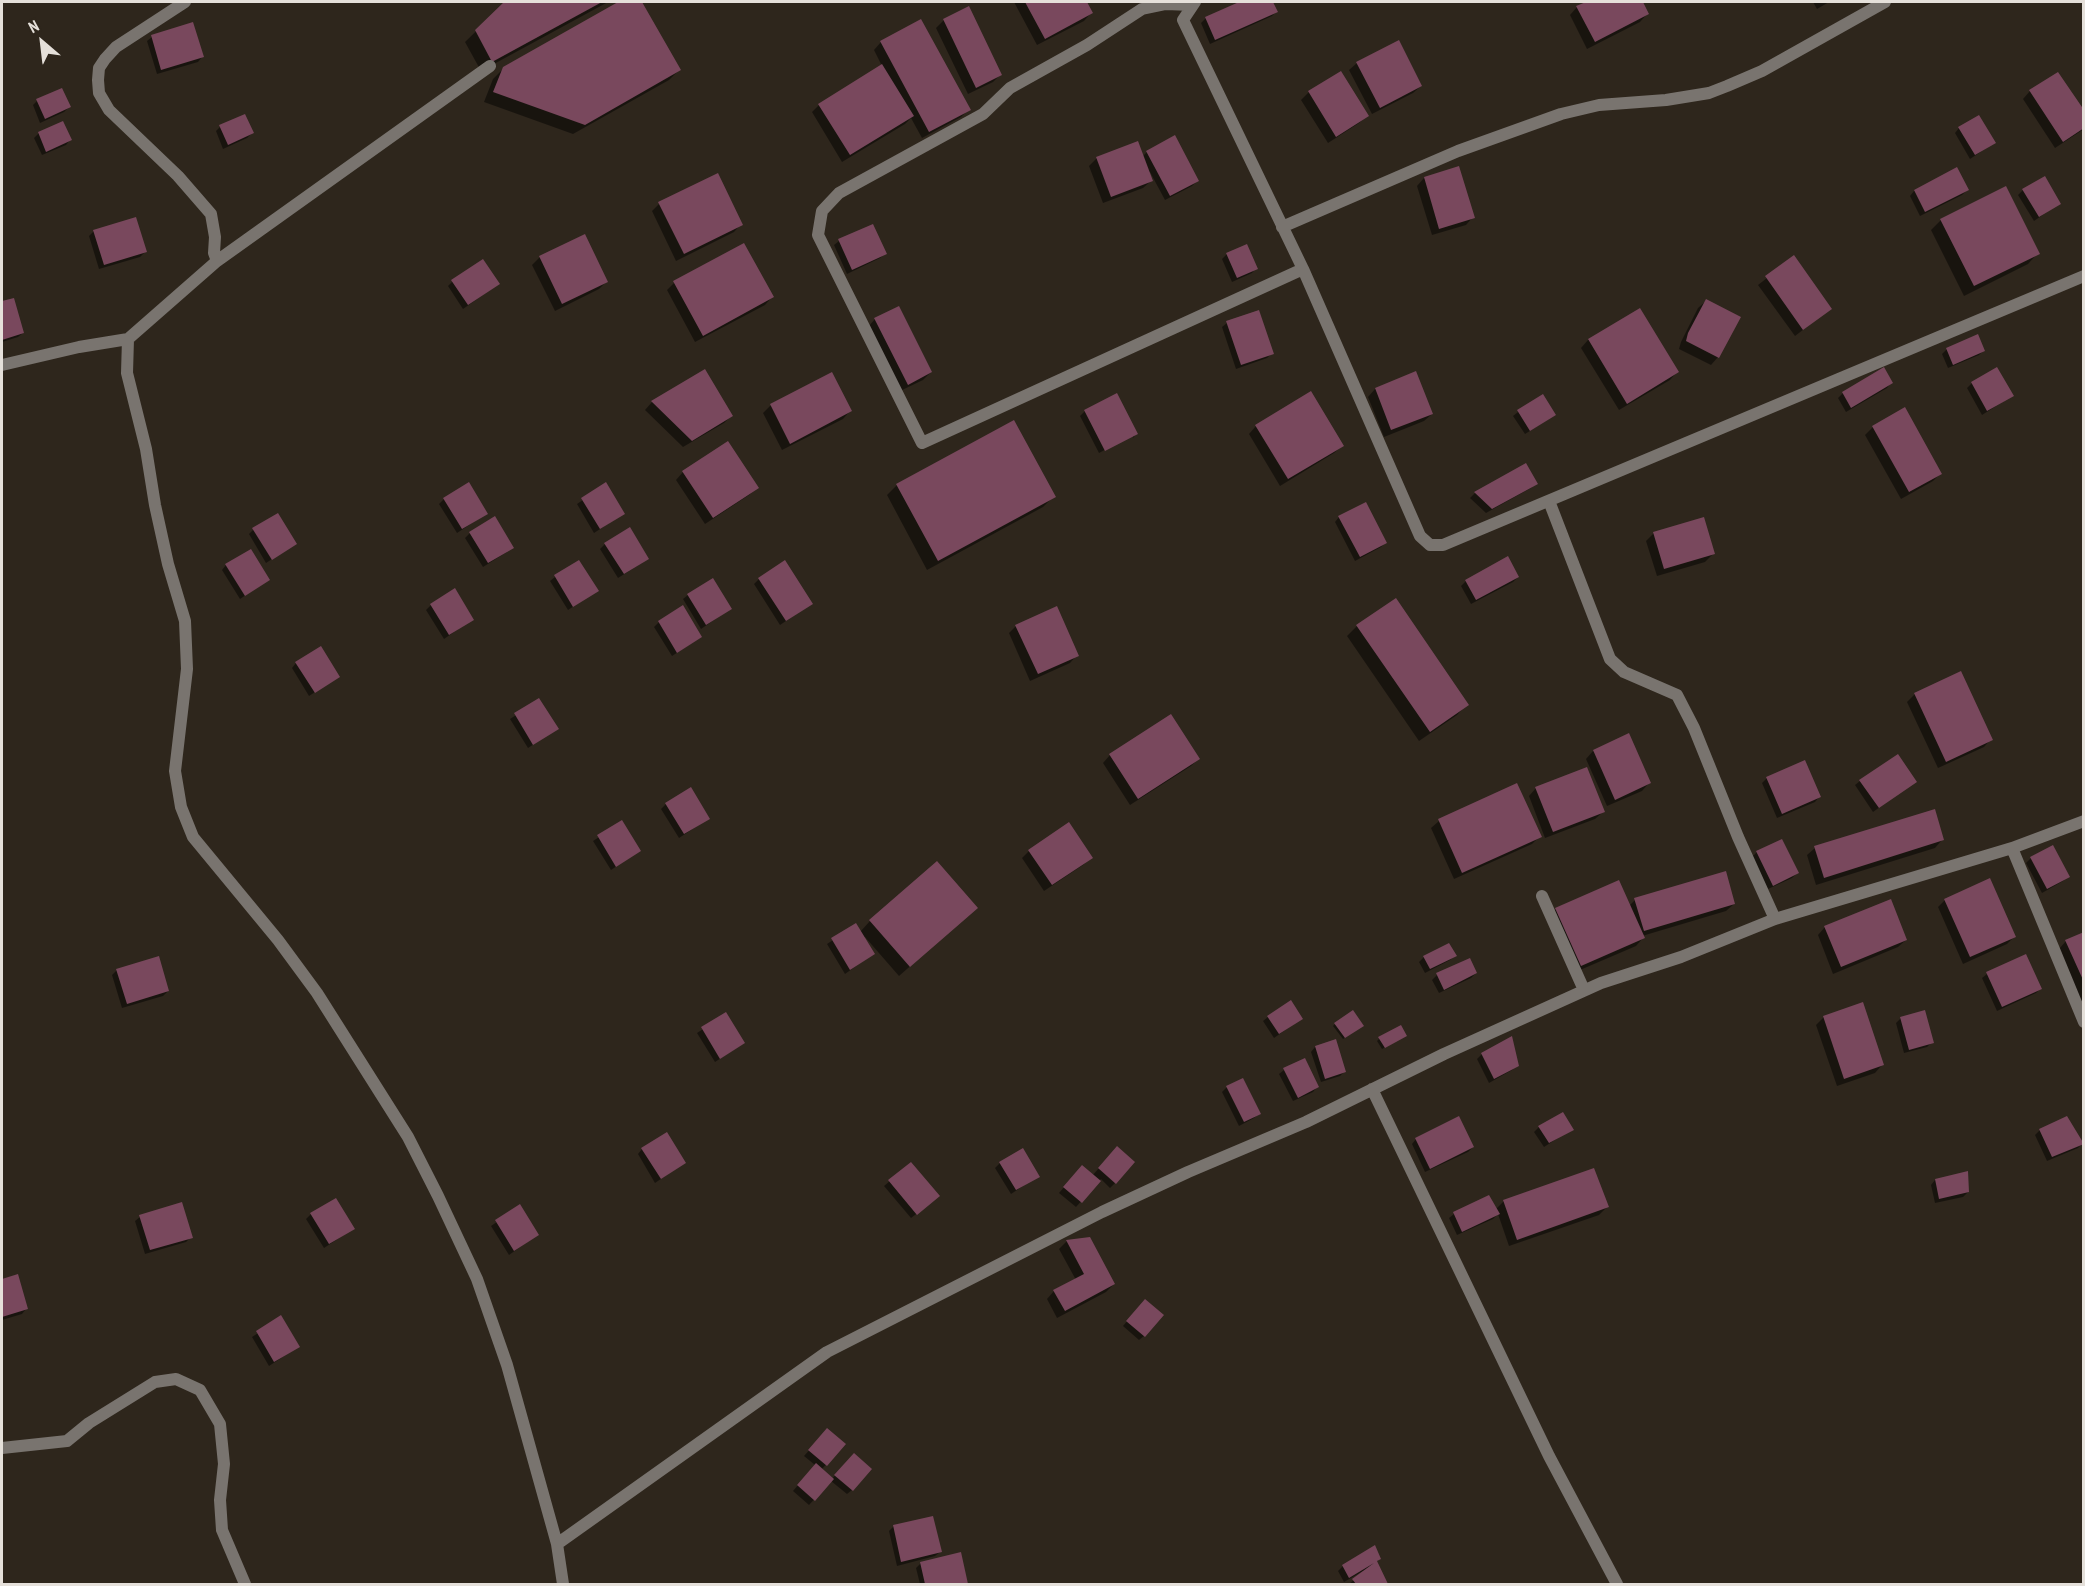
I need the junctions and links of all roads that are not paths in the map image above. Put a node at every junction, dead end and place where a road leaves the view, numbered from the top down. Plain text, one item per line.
1 (185, 2) edge
2 (1885, 2) edge
3 (1193, 3) edge
4 (490, 66) dead end
5 (1282, 227) junction
6 (217, 261) junction
7 (1303, 269) junction
8 (2084, 276) edge
9 (129, 339) junction
10 (2, 365) edge
11 (1549, 501) junction
12 (2084, 821) edge
13 (2012, 848) junction
14 (1542, 896) dead end
15 (1775, 920) junction
16 (1584, 990) junction
17 (2084, 1022) edge
18 (1372, 1089) junction
19 (2, 1448) edge
20 (557, 1544) junction
21 (245, 1584) edge
22 (563, 1584) edge
23 (1617, 1584) edge

1 - 6 street
2 - 5 street
3 - 5 street
3 - 7 street
4 - 6 street
5 - 7 street
6 - 9 street
7 - 11 street
8 - 11 street
9 - 10 street
9 - 20 street
11 - 15 street
12 - 13 street
13 - 15 street
13 - 17 street
14 - 16 street
15 - 16 street
16 - 18 street
18 - 20 street
18 - 23 street
19 - 21 street
20 - 22 street

